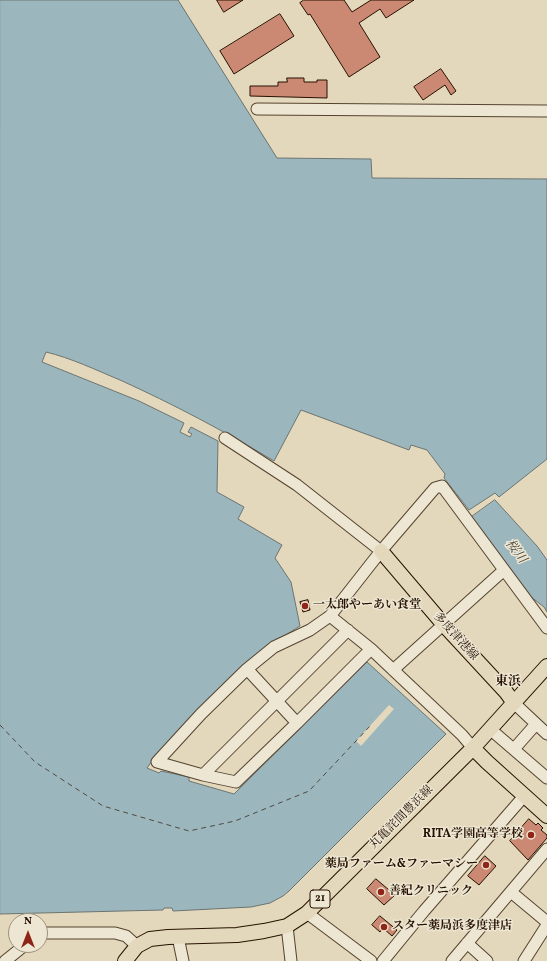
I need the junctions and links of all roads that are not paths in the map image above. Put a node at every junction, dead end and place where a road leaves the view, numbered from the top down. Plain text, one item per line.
1 (257, 109) dead end
2 (547, 111) edge
3 (225, 438) dead end
4 (381, 551) junction
5 (504, 570) junction
6 (330, 616) junction
7 (444, 625) junction
8 (547, 628) edge
9 (348, 630) junction
10 (371, 648) junction
11 (547, 666) edge
12 (247, 669) junction
13 (393, 670) junction
14 (277, 700) junction
15 (514, 703) junction
16 (297, 723) junction
17 (536, 724) junction
18 (490, 729) junction
19 (547, 734) edge
20 (473, 748) junction
21 (514, 750) junction
22 (203, 774) junction
23 (547, 778) edge
24 (524, 795) junction
25 (547, 816) edge
26 (547, 849) edge
27 (511, 892) junction
28 (307, 912) junction
29 (547, 922) edge
30 (547, 925) edge
31 (288, 926) junction
32 (48, 933) edge
33 (178, 937) junction
34 (467, 943) junction
35 (137, 946) junction
36 (15, 953) edge
37 (5, 961) edge
38 (125, 961) edge
39 (183, 961) edge
40 (291, 961) edge
41 (371, 961) edge
42 (383, 961) edge
43 (452, 961) edge
44 (487, 961) edge
45 (524, 961) edge

1 - 2 street
3 - 4 street
4 - 5 street
4 - 6 street
4 - 7 main road, 多度津港線
5 - 7 street
5 - 8 street
6 - 9 street
6 - 12 street
7 - 13 street
7 - 15 main road, 多度津港線
9 - 10 street
9 - 14 street
10 - 13 street
10 - 16 street
11 - 15 main road, 丸亀詫間豊浜線 / 21
12 - 14 street
12 - 22 street
13 - 20 street
14 - 16 street
14 - 22 street
15 - 17 street
15 - 18 main road, 丸亀詫間豊浜線 / 21
16 - 22 street
17 - 19 street
17 - 21 street
18 - 20 main road, 丸亀詫間豊浜線 / 21
18 - 21 street
20 - 24 main road
20 - 28 main road, 丸亀詫間豊浜線 / 21
21 - 23 street
24 - 25 main road
24 - 42 street
26 - 27 street
27 - 29 street
27 - 34 street
28 - 31 main road, 丸亀詫間豊浜線 / 21
28 - 41 street
30 - 45 street
31 - 33 main road, 丸亀詫間豊浜線 / 21
31 - 40 street
32 - 35 street
33 - 35 main road, 丸亀詫間豊浜線 / 21
33 - 39 street
34 - 43 street
34 - 44 street
35 - 38 main road, 丸亀詫間豊浜線 / 21
36 - 37 street

